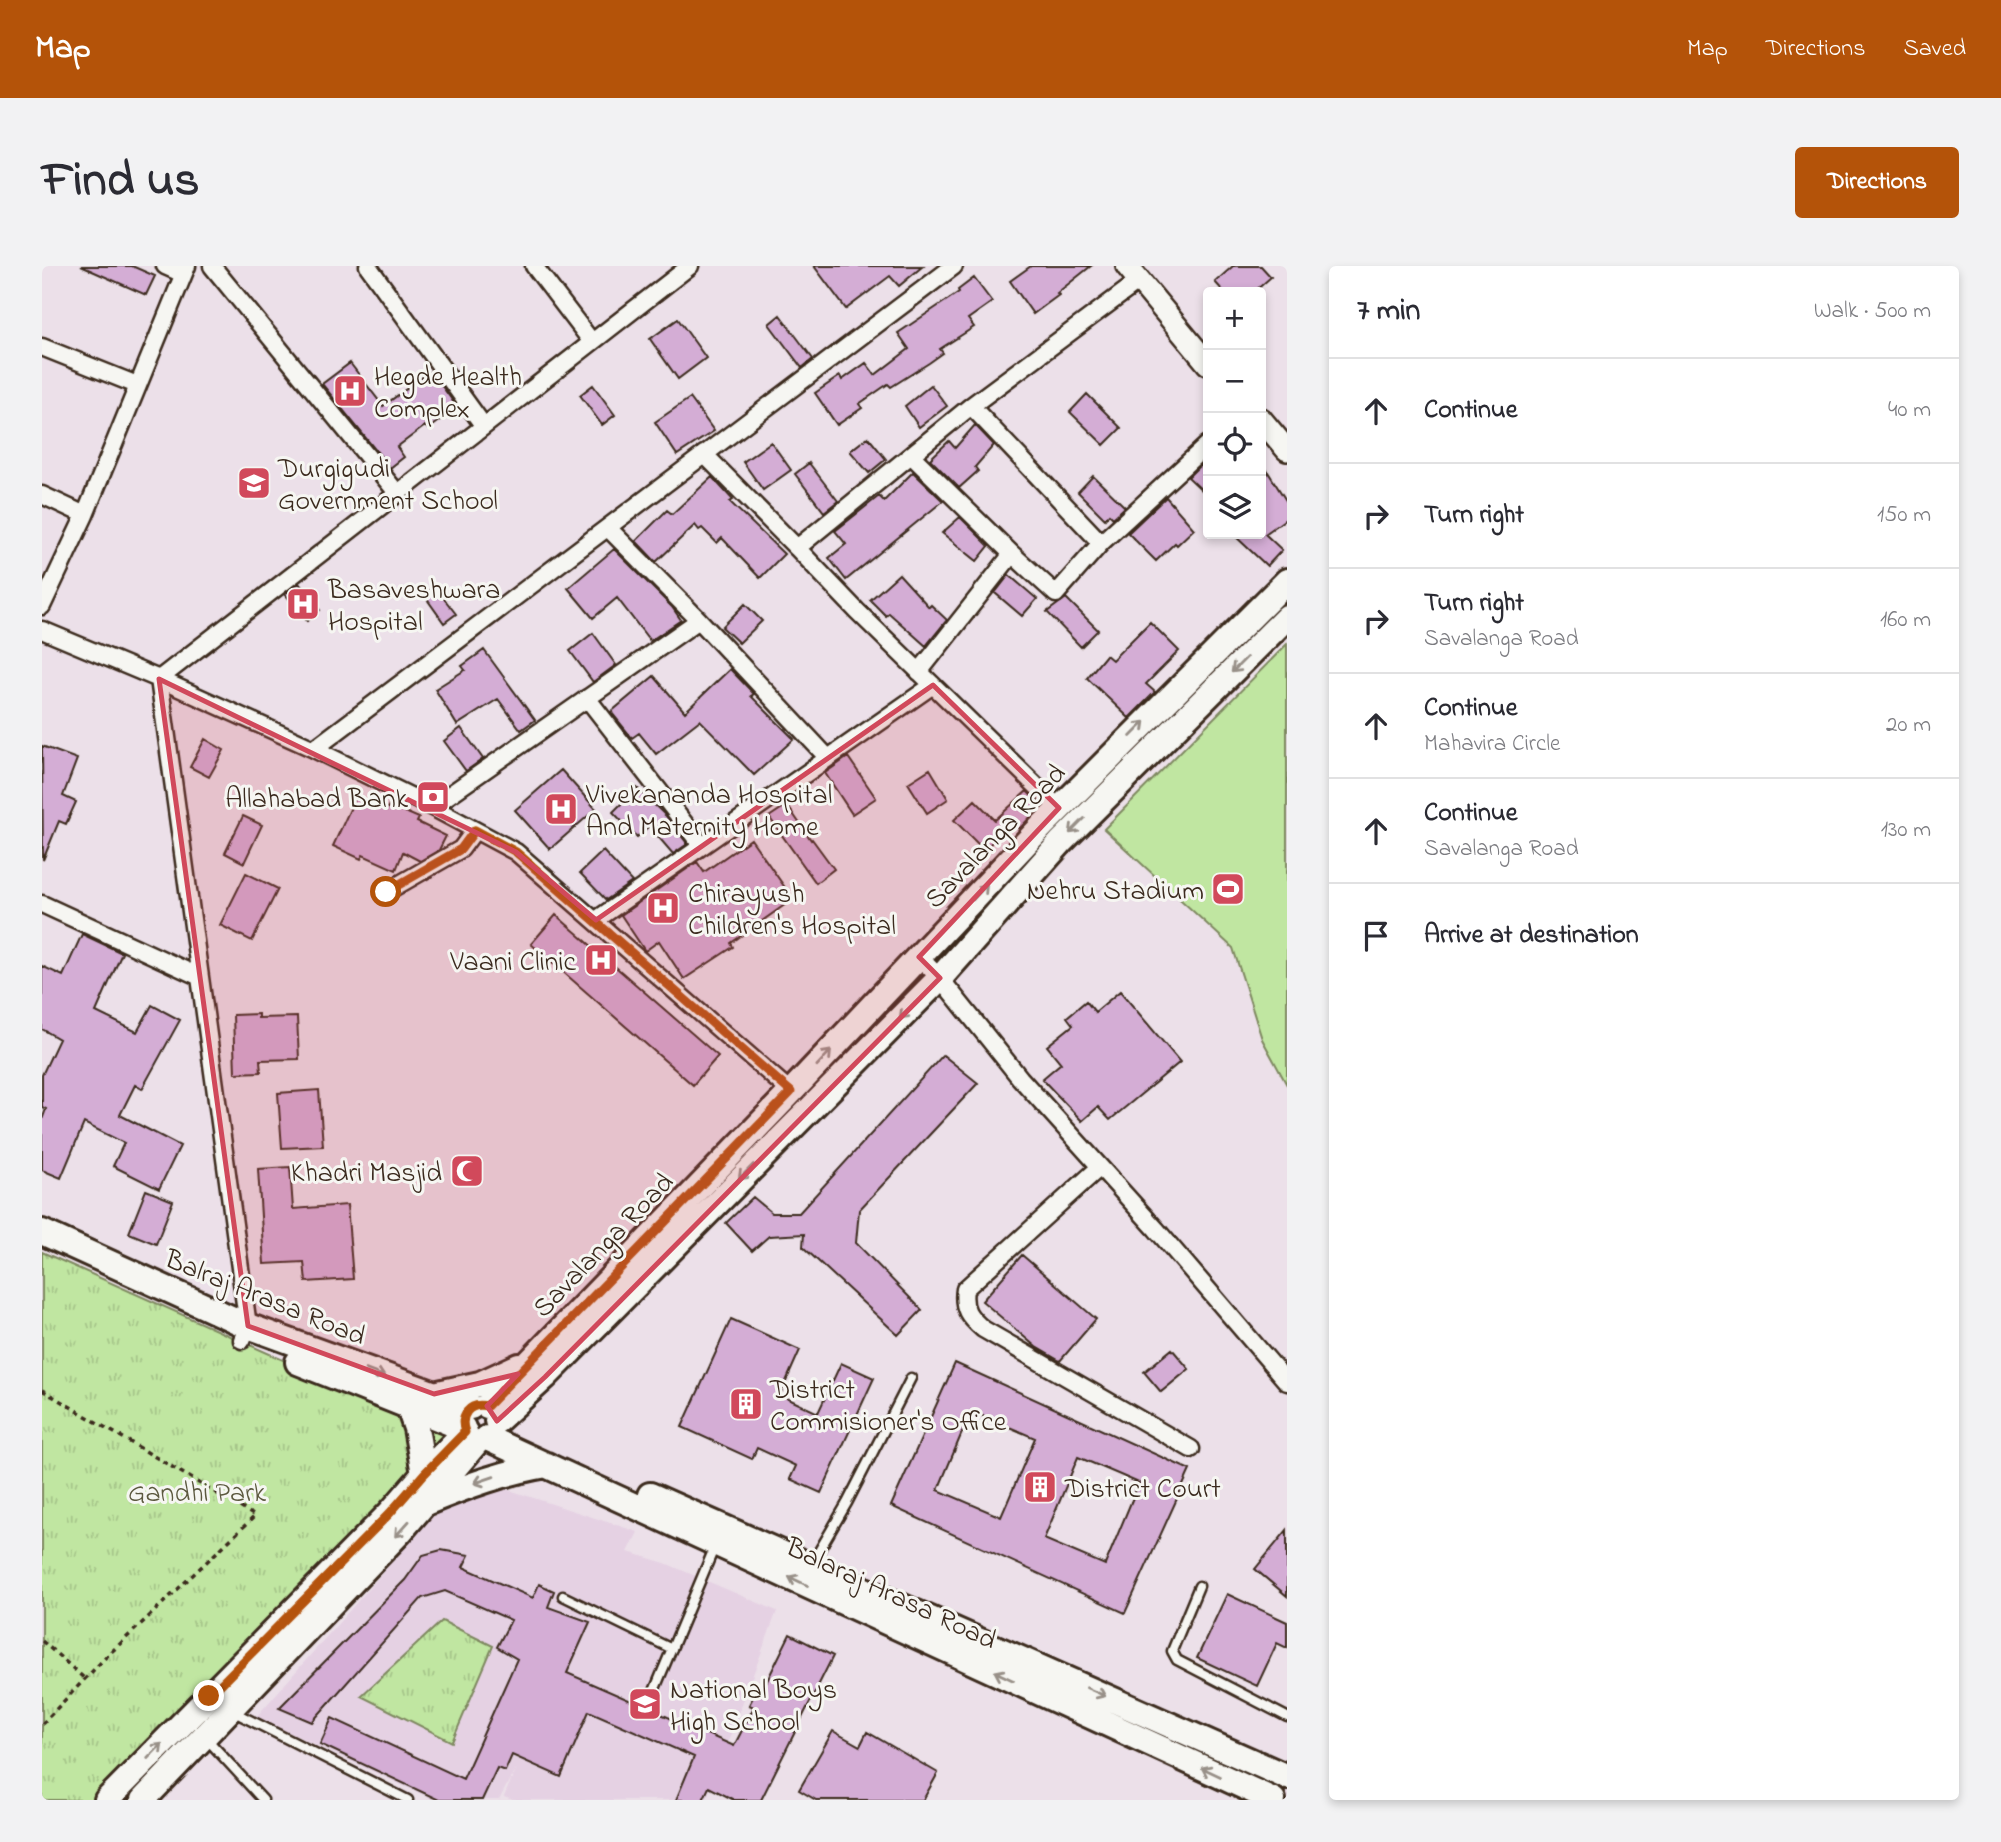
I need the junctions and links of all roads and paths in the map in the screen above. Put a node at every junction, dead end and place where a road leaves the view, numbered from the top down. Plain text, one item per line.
1 (165, 266) edge
2 (212, 266) edge
3 (368, 266) edge
4 (534, 266) edge
5 (690, 266) edge
6 (954, 266) edge
7 (185, 270) edge
8 (1133, 274) edge
9 (592, 342) junction
10 (42, 347) edge
11 (1203, 358) edge
12 (137, 384) junction
13 (971, 406) junction
14 (483, 425) junction
15 (1266, 425) edge
16 (1203, 449) edge
17 (1287, 450) edge
18 (704, 454) junction
19 (911, 455) junction
20 (398, 494) junction
21 (42, 495) edge
22 (85, 515) junction
23 (608, 528) junction
24 (1101, 543) junction
25 (797, 548) junction
26 (1012, 554) junction
27 (1287, 581) edge
28 (1265, 604) junction
29 (42, 606) edge
30 (699, 620) junction
31 (1285, 622) edge
32 (42, 630) edge
33 (919, 672) junction
34 (159, 679) junction
35 (933, 685) junction
36 (587, 698) junction
37 (314, 749) junction
38 (828, 758) junction
39 (432, 807) junction
40 (1059, 808) junction
41 (475, 830) junction
42 (702, 846) junction
43 (386, 892) dead end
44 (42, 904) edge
45 (596, 920) junction
46 (919, 957) junction
47 (200, 976) junction
48 (940, 978) junction
49 (791, 1092) junction
50 (1100, 1167) junction
51 (42, 1232) edge
52 (42, 1248) edge
53 (245, 1333) junction
54 (536, 1356) junction
55 (911, 1378) dead end
56 (1287, 1382) edge
57 (42, 1390) edge
58 (434, 1394) junction
59 (408, 1405) junction
60 (481, 1425) junction
61 (1191, 1449) dead end
62 (547, 1465) junction
63 (424, 1474) junction
64 (423, 1504) junction
65 (716, 1544) junction
66 (810, 1566) junction
67 (1199, 1586) dead end
68 (563, 1596) dead end
69 (42, 1641) edge
70 (673, 1649) junction
71 (85, 1679) junction
72 (219, 1703) junction
73 (649, 1703) dead end
74 (1287, 1717) edge
75 (42, 1724) edge
76 (196, 1728) junction
77 (1287, 1776) edge
78 (1245, 1794) edge
79 (107, 1800) edge
80 (143, 1800) edge
81 (263, 1800) edge
82 (408, 1800) edge
83 (1273, 1800) edge

1 - 7 street
2 - 20 street
3 - 14 street
4 - 9 street
5 - 9 street
6 - 18 street
7 - 12 street
8 - 11 main road
8 - 13 street
9 - 14 street
10 - 12 street
12 - 22 street
13 - 19 street
13 - 24 street
14 - 20 street
15 - 17 main road
16 - 24 street
18 - 23 street
18 - 25 street
19 - 25 street
19 - 26 street
20 - 34 street
21 - 22 street
22 - 29 street
23 - 30 street
23 - 37 street
24 - 26 street
25 - 33 street
26 - 33 street
27 - 28 main road, Savalanga Road
28 - 31 lane
40 -> 28 main road, Savalanga Road
30 - 36 street
30 - 38 street
31 -> 48 main road, Savalanga Road
32 - 34 street
33 - 35 street
34 - 37 street
34 - 47 street
35 - 38 street
35 - 40 street
36 - 39 street
36 - 42 street
37 - 39 street
38 - 42 street
39 - 41 street
46 -> 40 main road, Savalanga Road
41 - 43 street
41 - 45 street
42 - 45 street
44 - 47 street
45 - 49 street
46 - 48 street
49 -> 46 main road, Savalanga Road
47 - 53 street
48 - 50 street
48 -> 60 main road, Savalanga Road
49 - 54 main road, Savalanga Road
50 - 56 street
50 - 61 street
51 - 53 main road, Balraj Arasa Road
52 - 53 main road, Balaraj Arasa Road
53 -> 58 main road, Balraj Arasa Road
53 - 59 main road, Balaraj Arasa Road
54 - 58 main road
54 - 60 main road, Savalanga Road
55 - 66 lane
57 - 71 path
58 - 60 main road, Balraj Arasa Road
59 - 60 main road, Balaraj Arasa Road
59 - 63 main road
60 - 62 main road, Balaraj Arasa Road
60 - 63 main road, Savalanga Road
60 - 64 main road, Savalanga Road
60 - 66 main road, Balaraj Arasa Road
62 -> 64 main road
62 - 65 main road, Balaraj Arasa Road
63 - 72 main road, Savalanga Road
64 -> 72 main road, Savalanga Road
65 - 70 lane
78 -> 65 main road, Balaraj Arasa Road
66 -> 77 main road, Balaraj Arasa Road
67 - 74 lane
68 - 70 lane
69 - 71 path
70 - 73 lane
71 - 75 path
72 - 76 main road, Savalanga Road
72 - 82 lane
79 -> 76 main road, Savalanga Road
76 - 80 main road, Savalanga Road
76 - 81 lane
78 - 83 main road, Balaraj Arasa Road

